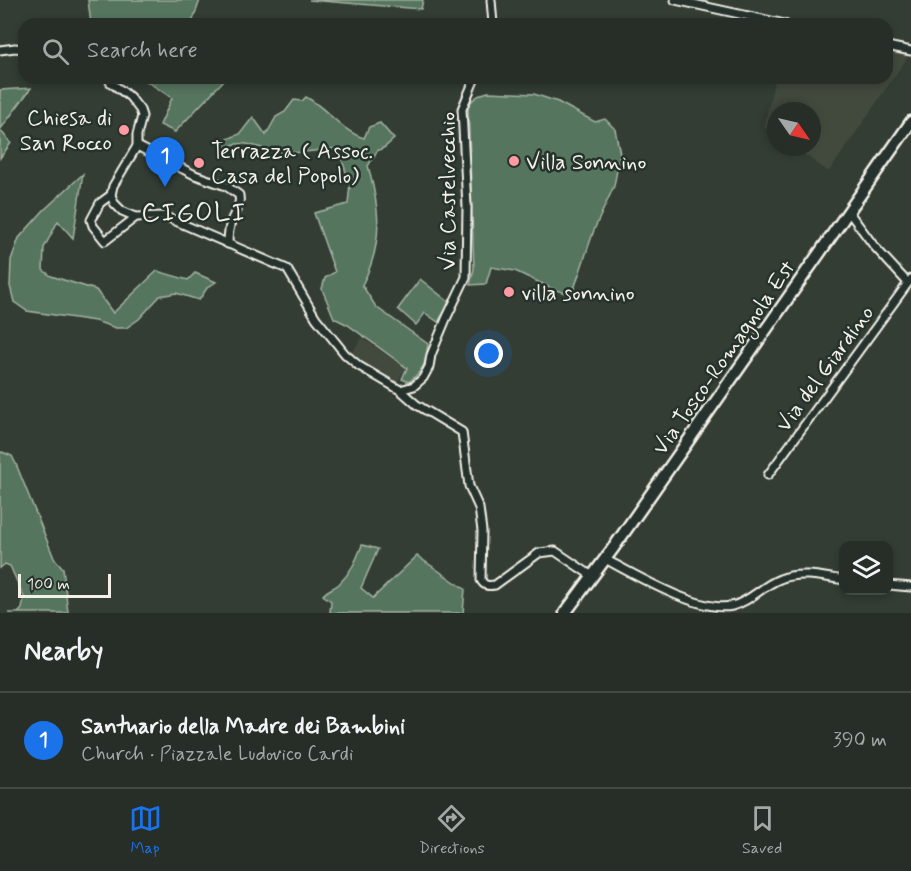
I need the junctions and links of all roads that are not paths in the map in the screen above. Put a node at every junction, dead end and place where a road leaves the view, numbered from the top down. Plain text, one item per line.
1 (491, 0) edge
2 (675, 0) edge
3 (492, 18) edge
4 (758, 18) edge
5 (0, 44) edge
6 (893, 47) edge
7 (18, 49) edge
8 (0, 50) edge
9 (911, 51) edge
10 (112, 84) edge
11 (472, 84) edge
12 (911, 122) edge
13 (137, 146) junction
14 (111, 195) junction
15 (848, 211) junction
16 (136, 217) junction
17 (228, 244) junction
18 (910, 281) edge
19 (400, 390) junction
20 (768, 475) dead end
21 (605, 559) junction
22 (592, 576) junction
23 (839, 580) edge
24 (893, 585) edge
25 (911, 587) edge
26 (711, 606) junction
27 (565, 613) edge
28 (717, 613) edge

1 - 3 street
2 - 4 street
5 - 8 street
6 - 9 street
7 - 8 street
10 - 13 street
11 - 19 street, Via Castelvecchio
12 - 15 main road, Via Tosco-Romagnola Est
13 - 14 street
13 - 17 street
14 - 16 street
14 - 16 street
15 - 18 street, Via del Giardino
15 - 21 main road, Via Tosco-Romagnola Est
16 - 17 street
17 - 19 street
18 - 20 street, Via del Giardino
19 - 22 street
21 - 22 main road, Via Tosco-Romagnola Est
21 - 26 street
22 - 27 main road, Via Tosco-Romagnola Est
23 - 26 street
24 - 25 street
26 - 28 street

